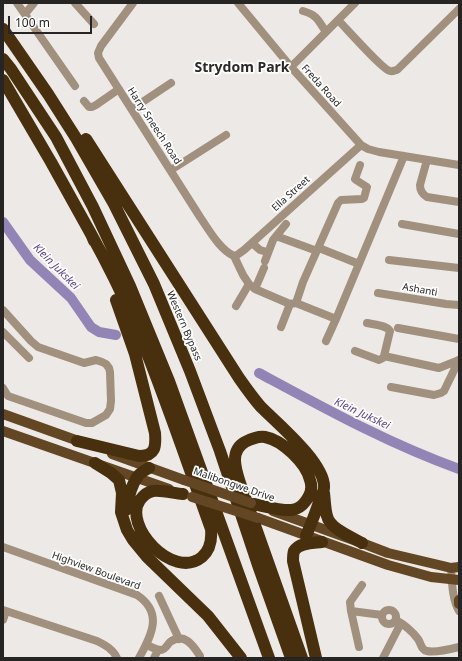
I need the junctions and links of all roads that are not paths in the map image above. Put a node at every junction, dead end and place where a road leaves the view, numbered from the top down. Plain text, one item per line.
1 (17, 3) edge
2 (34, 3) edge
3 (75, 3) edge
4 (133, 3) edge
5 (238, 3) edge
6 (356, 3) edge
7 (459, 9) edge
8 (303, 11) dead end
9 (25, 14) junction
10 (338, 20) junction
11 (94, 24) dead end
12 (3, 28) edge
13 (326, 32) junction
14 (3, 59) edge
15 (291, 67) junction
16 (3, 80) edge
17 (171, 83) dead end
18 (75, 86) dead end
19 (119, 89) junction
20 (84, 101) dead end
21 (132, 109) junction
22 (226, 135) dead end
23 (360, 145) junction
24 (404, 156) junction
25 (427, 160) junction
26 (360, 165) dead end
27 (459, 165) edge
28 (171, 170) junction
29 (459, 202) edge
30 (286, 224) dead end
31 (402, 224) dead end
32 (91, 234) junction
33 (459, 234) edge
34 (276, 236) junction
35 (252, 243) junction
36 (318, 249) junction
37 (268, 252) junction
38 (234, 256) junction
39 (389, 260) dead end
40 (359, 264) junction
41 (459, 268) edge
42 (252, 286) junction
43 (378, 293) dead end
44 (293, 303) junction
45 (459, 305) edge
46 (236, 306) dead end
47 (3, 310) edge
48 (336, 319) junction
49 (367, 323) dead end
50 (281, 327) dead end
51 (398, 328) dead end
52 (3, 332) edge
53 (459, 339) edge
54 (326, 341) dead end
55 (355, 351) dead end
56 (384, 356) junction
57 (29, 358) dead end
58 (459, 360) edge
59 (391, 387) dead end
60 (3, 388) edge
61 (6, 395) edge
62 (3, 414) edge
63 (3, 431) edge
64 (3, 436) edge
65 (20, 437) junction
66 (77, 441) junction
67 (95, 463) junction
68 (149, 468) junction
69 (136, 478) junction
70 (324, 488) junction
71 (187, 495) junction
72 (252, 504) junction
73 (124, 521) junction
74 (311, 525) junction
75 (306, 536) junction
76 (322, 542) junction
77 (362, 543) junction
78 (3, 547) edge
79 (455, 568) edge
80 (455, 580) edge
81 (362, 585) dead end
82 (159, 596) dead end
83 (459, 600) edge
84 (459, 604) edge
85 (5, 611) edge
86 (351, 611) junction
87 (459, 611) edge
88 (3, 620) edge
89 (399, 621) junction
90 (180, 638) junction
91 (146, 645) junction
92 (358, 647) dead end
93 (459, 647) edge
94 (158, 650) junction
95 (202, 657) edge
96 (117, 658) edge
97 (138, 658) edge
98 (154, 658) edge
99 (241, 658) edge
100 (269, 658) edge
101 (291, 658) edge
102 (302, 658) edge
103 (316, 658) edge
104 (383, 658) edge

1 - 9 street
2 - 9 street
3 - 11 street
4 - 19 street, Harry Sneech Road
5 - 15 street, Freda Road
6 - 10 street
7 - 10 street
8 - 13 street
9 - 18 street
10 - 13 street
12 - 70 highway
12 - 101 highway, Western Bypass
13 - 15 street
14 - 100 highway
15 - 23 street, Freda Road
16 - 32 highway
17 - 21 street
19 - 20 street
19 - 21 street, Harry Sneech Road
21 - 28 street, Harry Sneech Road
22 - 28 street
23 - 24 street
23 - 35 street, Ella Street
24 - 25 street
24 - 40 street
25 - 27 street
25 - 29 street
26 - 36 street
28 - 38 street, Harry Sneech Road
30 - 34 street
31 - 33 street
32 - 66 highway
32 - 71 highway
34 - 36 street
34 - 37 street
35 - 37 street
35 - 38 street, Ella Street
36 - 40 street
36 - 44 street
37 - 42 street
38 - 42 street
39 - 41 street
40 - 48 street
42 - 44 street
42 - 46 street
43 - 45 street, Ashanti
44 - 48 street
44 - 50 street
47 - 61 street
48 - 54 street
49 - 56 street
51 - 53 street
52 - 57 street
55 - 56 street
56 - 58 street
58 - 59 street
60 - 61 street
62 - 66 main road, Malibongwe Drive
63 - 65 main road
64 - 65 main road
65 - 67 main road
66 - 68 main road, Malibongwe Drive
67 - 69 main road
67 - 73 highway
68 - 69 highway
68 - 72 main road, Malibongwe Drive, bridge
69 - 71 main road
69 - 73 highway
70 - 74 highway
70 - 77 highway
71 - 75 main road, bridge
72 - 74 main road, Malibongwe Drive
72 - 102 highway
73 - 99 highway
74 - 75 highway
74 - 77 main road, Malibongwe Drive
75 - 76 main road
76 - 80 main road
76 - 103 highway
77 - 79 main road, Malibongwe Drive
78 - 91 street, Highview Boulevard
79 - 80 street
80 - 87 street
81 - 86 street
82 - 90 street
83 - 84 main road
85 - 88 street
85 - 96 street
86 - 89 street
86 - 92 street
89 - 93 street
89 - 104 street
90 - 94 street
90 - 95 street
91 - 94 street
91 - 97 street, Highview Boulevard
94 - 98 street

